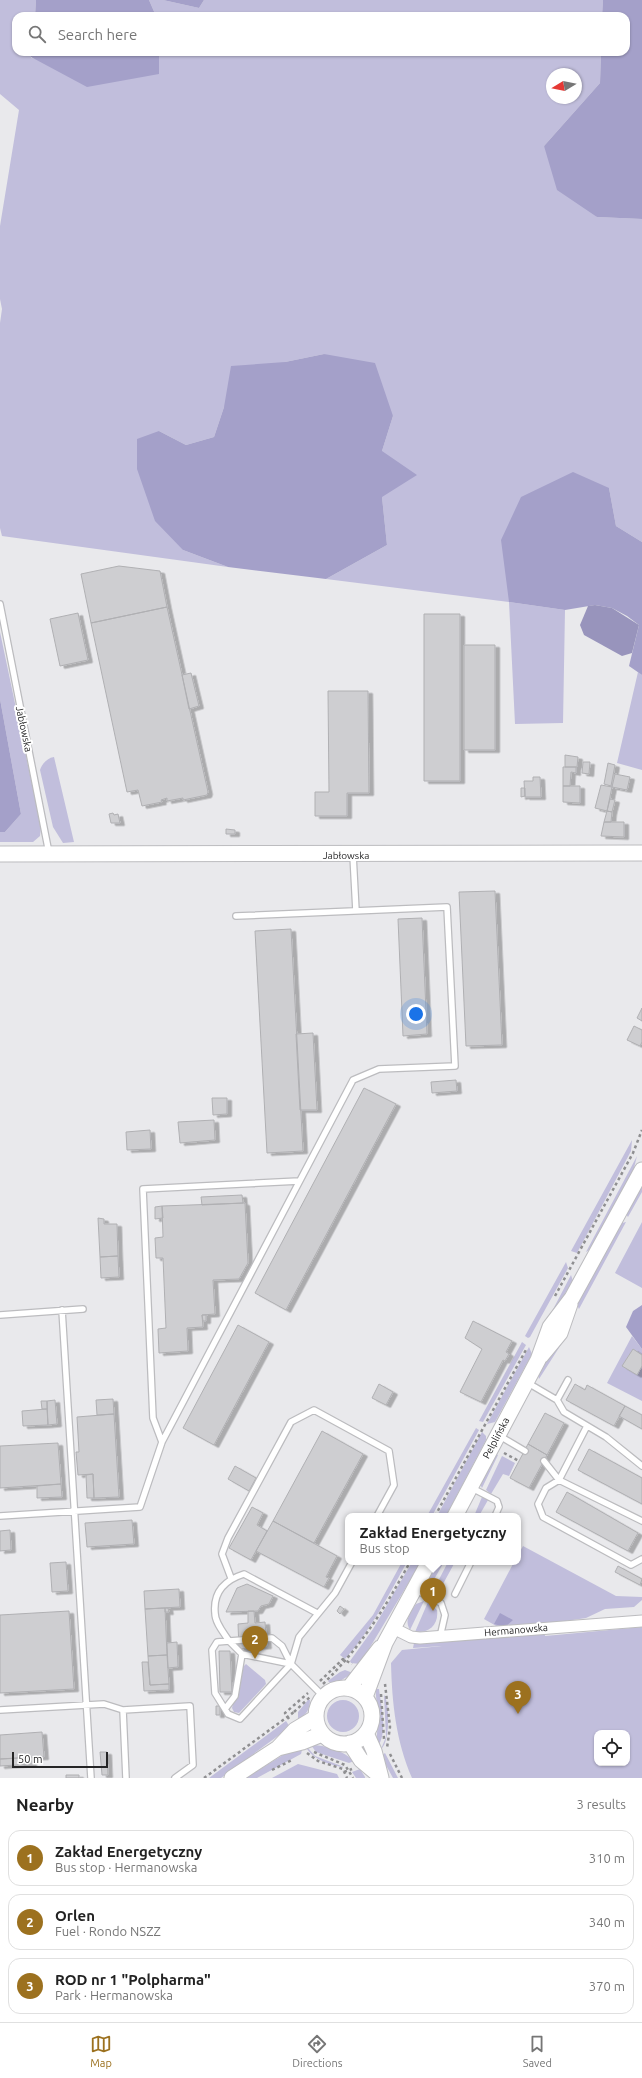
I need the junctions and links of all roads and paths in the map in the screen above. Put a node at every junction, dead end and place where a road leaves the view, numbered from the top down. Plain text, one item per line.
1 (0, 604) edge
2 (642, 853) edge
3 (0, 854) edge
4 (50, 855) junction
5 (353, 855) junction
6 (356, 911) junction
7 (236, 916) dead end
8 (642, 1130) edge
9 (642, 1170) edge
10 (299, 1182) junction
11 (552, 1302) dead end
12 (83, 1309) dead end
13 (62, 1310) junction
14 (0, 1315) edge
15 (530, 1342) dead end
16 (568, 1380) dead end
17 (526, 1382) junction
18 (557, 1400) junction
19 (587, 1426) junction
20 (498, 1435) junction
21 (162, 1442) junction
22 (525, 1451) dead end
23 (510, 1456) dead end
24 (519, 1461) dead end
25 (544, 1461) dead end
26 (642, 1466) edge
27 (559, 1480) junction
28 (470, 1487) junction
29 (74, 1512) junction
30 (379, 1513) edge
31 (437, 1513) edge
32 (457, 1513) edge
33 (496, 1513) edge
34 (0, 1516) edge
35 (642, 1521) edge
36 (642, 1559) edge
37 (350, 1565) edge
38 (408, 1565) edge
39 (427, 1565) edge
40 (470, 1565) edge
41 (231, 1578) junction
42 (414, 1589) junction
43 (455, 1594) dead end
44 (317, 1613) junction
45 (642, 1621) edge
46 (392, 1628) junction
47 (440, 1637) junction
48 (229, 1641) junction
49 (242, 1654) junction
50 (291, 1664) junction
51 (344, 1664) junction
52 (366, 1677) junction
53 (349, 1688) junction
54 (320, 1693) junction
55 (365, 1697) junction
56 (86, 1705) junction
57 (225, 1709) junction
58 (0, 1710) edge
59 (123, 1710) junction
60 (294, 1712) dead end
61 (315, 1718) junction
62 (366, 1733) junction
63 (322, 1734) junction
64 (350, 1743) junction
65 (278, 1748) junction
66 (305, 1750) dead end
67 (381, 1750) junction
68 (307, 1754) junction
69 (302, 1756) dead end
70 (297, 1757) dead end
71 (228, 1759) dead end
72 (361, 1760) junction
73 (348, 1767) dead end
74 (270, 1771) dead end
75 (381, 1777) edge
76 (91, 1778) edge
77 (126, 1778) edge
78 (175, 1778) edge
79 (204, 1778) edge
80 (232, 1778) edge
81 (347, 1778) edge
82 (402, 1778) edge

1 - 4 lane, Jabłowska
2 - 5 main road, Jabłowska
3 - 4 main road, Jabłowska
4 - 5 main road, Jabłowska
5 - 6 lane
6 - 7 lane
6 - 10 lane
8 - 11 path
9 - 17 main road, Pelplińska
10 - 21 lane
10 - 21 lane
12 - 13 lane
13 - 14 lane
13 - 29 lane
15 - 31 path
16 - 18 lane
17 - 18 lane
17 - 20 main road, Pelplińska
18 - 19 lane
19 - 26 lane
19 - 27 lane
20 - 22 lane
20 - 28 main road, Pelplińska
21 - 29 lane
23 - 24 path
25 - 27 lane
27 - 35 lane
27 - 36 lane
28 - 32 main road, Pelplińska
28 - 33 lane
29 - 34 lane
29 - 56 lane
30 - 41 lane
37 - 44 lane
38 - 51 path
39 - 42 main road
40 - 43 lane
41 - 44 lane
41 - 48 lane
42 - 46 main road
42 - 47 lane
44 - 50 lane
45 - 47 street, Hermanowska
46 - 47 street, Hermanowska
46 - 52 main road
48 - 49 lane
48 - 50 lane
48 - 57 lane
49 - 50 lane
49 - 57 lane
50 - 54 lane
50 - 57 lane
51 - 52 path
51 - 54 path
52 - 53 main road
52 - 55 main road
52 - 67 path
53 - 54 main road
53 - 55 main road
54 - 60 path
54 - 61 main road
55 - 62 main road
56 - 58 lane
56 - 59 lane
56 - 76 lane
59 - 77 lane
59 - 78 lane
61 - 63 main road
61 - 65 main road
62 - 64 main road
62 - 67 main road
63 - 64 main road
63 - 65 main road
64 - 72 main road
65 - 80 main road
66 - 68 path
67 - 75 main road
67 - 82 path
68 - 69 path
68 - 81 path
70 - 74 path
71 - 79 path
72 - 73 path
72 - 75 main road

